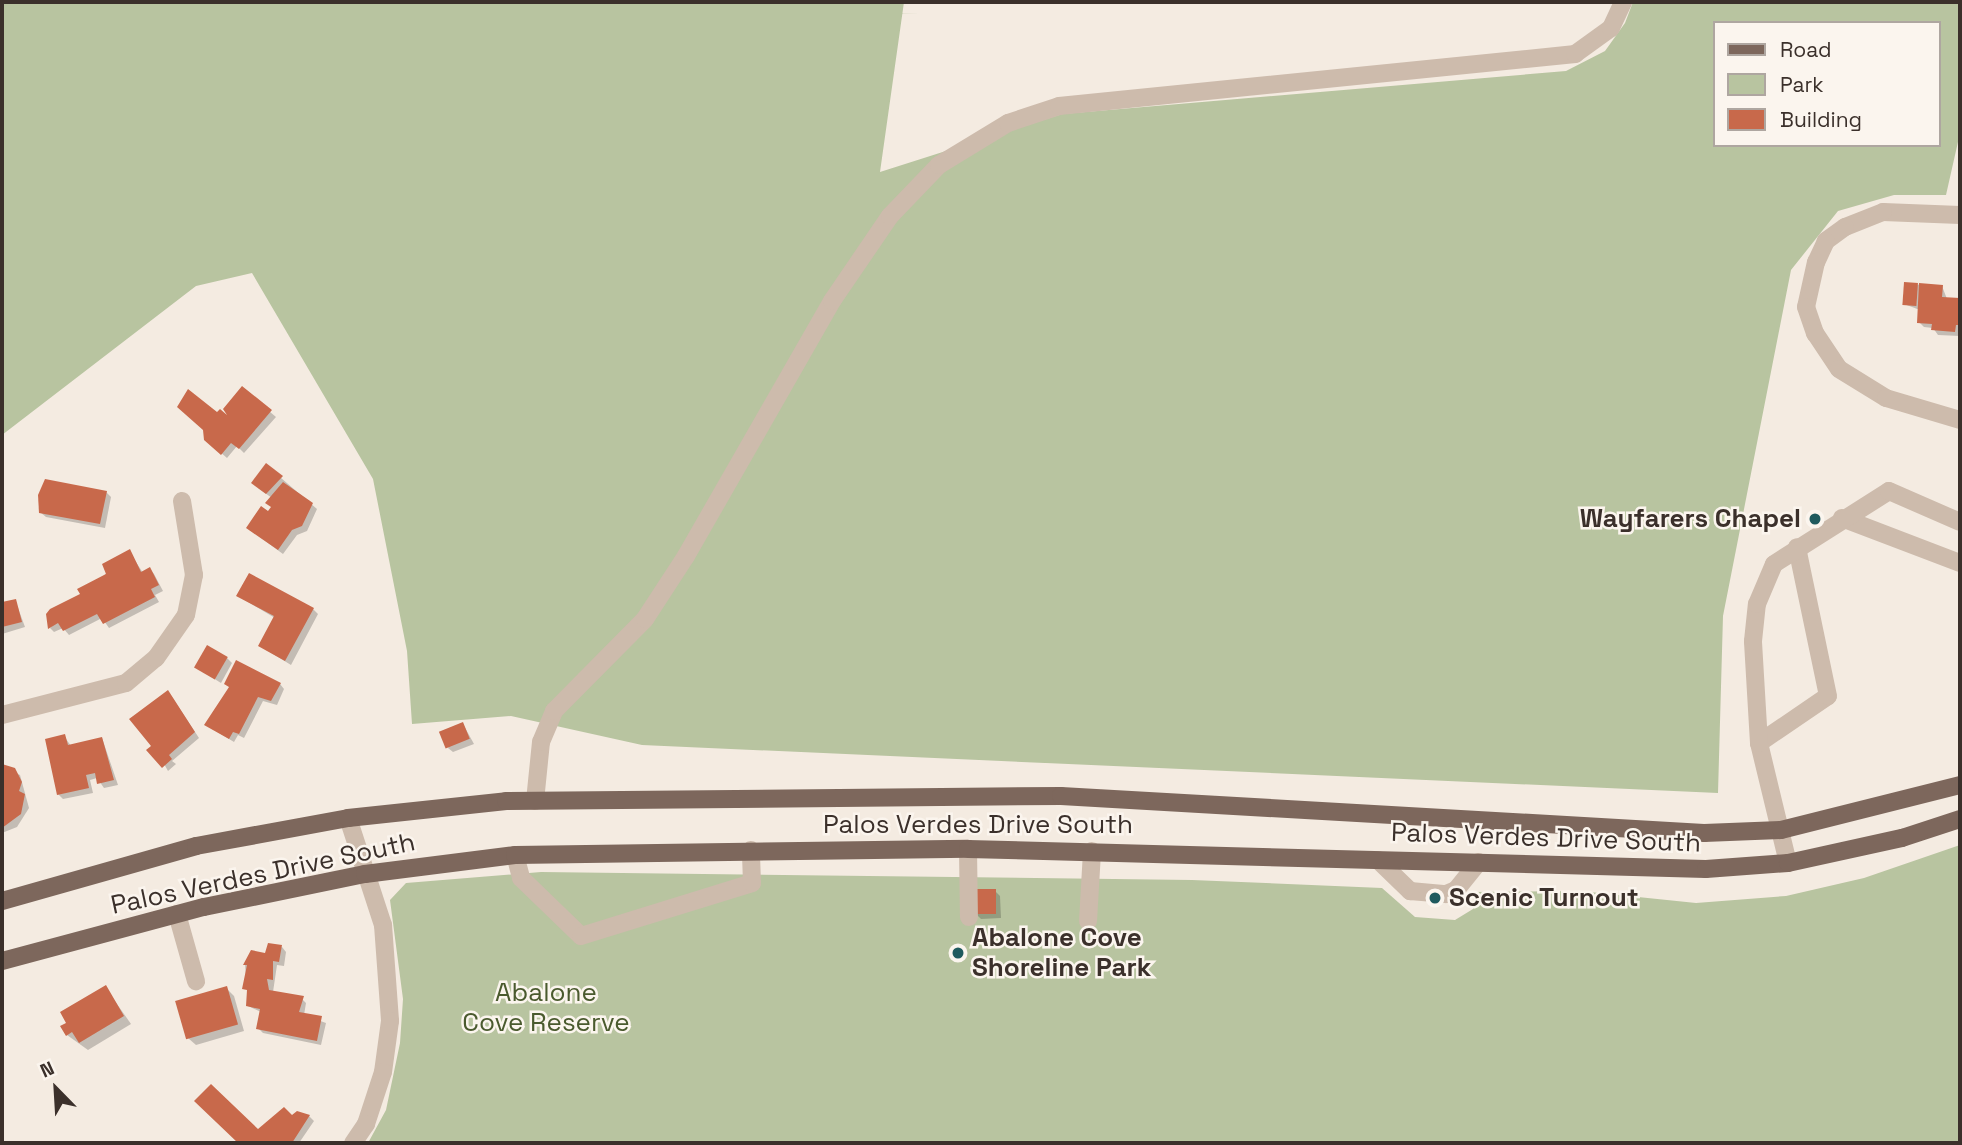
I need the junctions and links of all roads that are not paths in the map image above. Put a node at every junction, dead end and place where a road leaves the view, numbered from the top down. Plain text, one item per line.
1 (1623, 2) edge
2 (1960, 215) edge
3 (1960, 420) edge
4 (182, 501) dead end
5 (1842, 518) junction
6 (1960, 522) edge
7 (1797, 547) junction
8 (1960, 563) edge
9 (2, 715) edge
10 (1759, 743) junction
11 (1960, 785) edge
12 (535, 801) junction
13 (348, 818) junction
14 (1960, 819) edge
15 (1781, 830) junction
16 (968, 849) junction
17 (751, 850) junction
18 (1092, 851) junction
19 (515, 855) junction
20 (1378, 859) junction
21 (1479, 862) junction
22 (1788, 863) junction
23 (365, 874) junction
24 (2, 901) edge
25 (177, 914) junction
26 (969, 917) dead end
27 (1088, 921) dead end
28 (2, 961) edge
29 (196, 981) dead end
30 (353, 1143) edge

1 - 12 street
2 - 3 street
4 - 9 street
5 - 6 street
5 - 7 street
5 - 8 street
7 - 10 street
7 - 10 street
10 - 15 street
11 - 15 main road, Palos Verdes Drive South
12 - 13 main road, Palos Verdes Drive South
12 - 15 main road, Palos Verdes Drive South
13 - 23 street
13 - 24 main road, Palos Verdes Drive South
14 - 22 main road, Palos Verdes Drive South
15 - 22 street
16 - 17 main road, Palos Verdes Drive South
16 - 18 main road, Palos Verdes Drive South
16 - 26 street
17 - 19 main road, Palos Verdes Drive South
17 - 19 street
18 - 20 main road, Palos Verdes Drive South
18 - 27 street
19 - 23 main road, Palos Verdes Drive South
20 - 21 main road, Palos Verdes Drive South
20 - 21 street
21 - 22 main road, Palos Verdes Drive South
23 - 25 main road, Palos Verdes Drive South
23 - 30 street
25 - 28 main road, Palos Verdes Drive South
25 - 29 street

